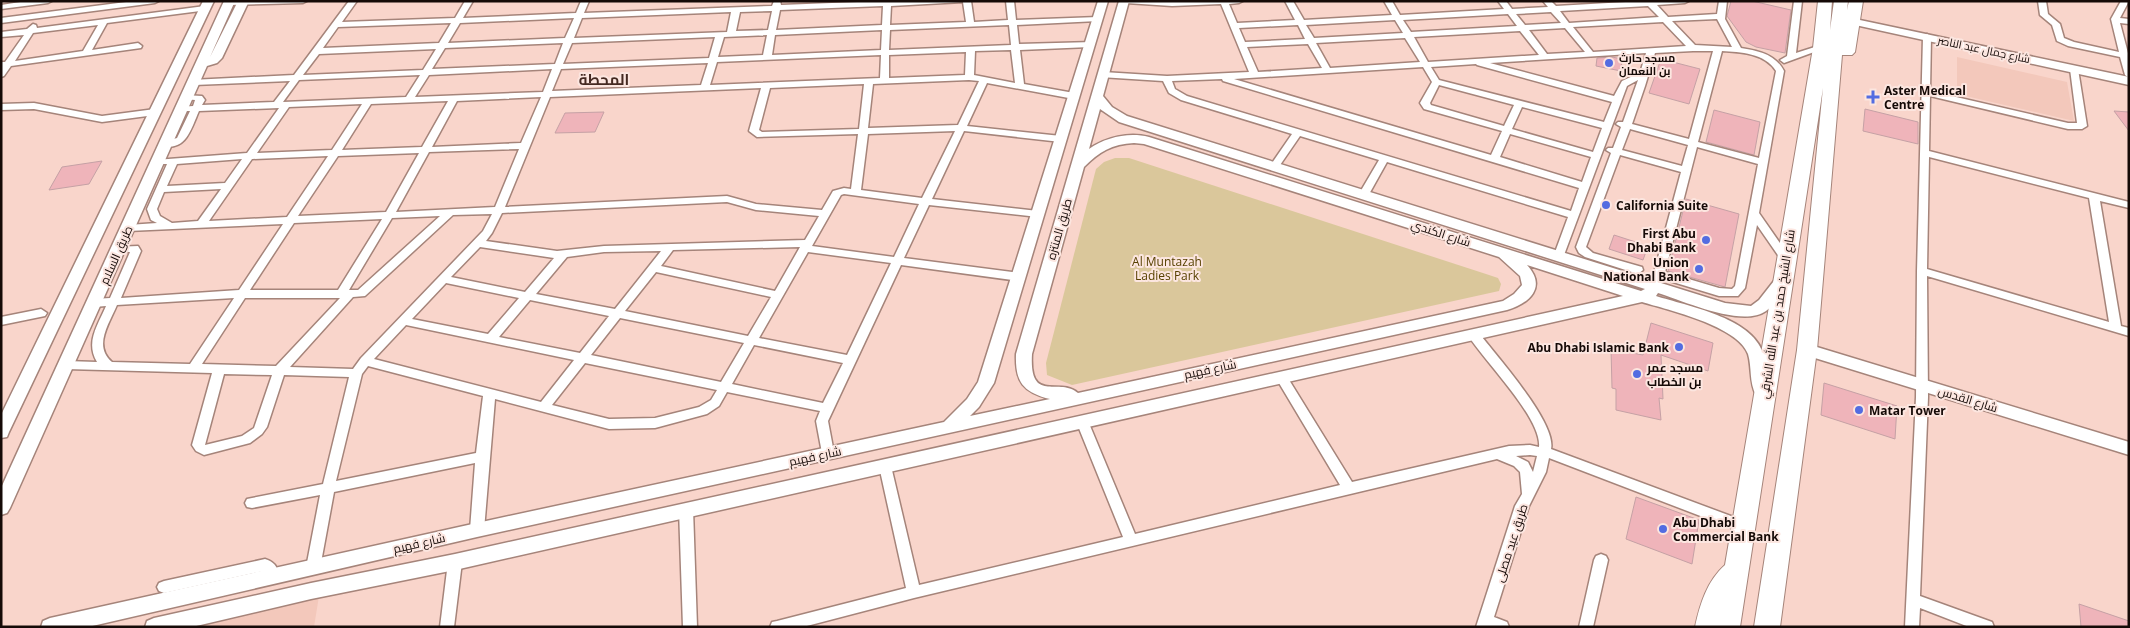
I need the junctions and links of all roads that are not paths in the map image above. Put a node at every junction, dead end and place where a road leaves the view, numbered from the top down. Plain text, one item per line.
1 (48, 1) edge
2 (154, 1) edge
3 (294, 1) edge
4 (303, 1) edge
5 (353, 1) edge
6 (469, 1) edge
7 (585, 1) edge
8 (663, 1) edge
9 (960, 1) edge
10 (967, 1) edge
11 (1010, 1) edge
12 (1103, 1) edge
13 (1125, 1) edge
14 (1239, 1) edge
15 (1289, 1) edge
16 (1388, 1) edge
17 (1502, 1) edge
18 (1547, 1) edge
19 (1685, 1) edge
20 (1723, 1) edge
21 (1798, 1) edge
22 (1817, 1) edge
23 (1825, 1) edge
24 (1841, 1) edge
25 (1856, 1) edge
26 (2042, 1) edge
27 (2127, 1) edge
28 (237, 2) edge
29 (1224, 2) edge
30 (1649, 2) edge
31 (887, 3) edge
32 (200, 5) edge
33 (777, 5) edge
34 (732, 7) edge
35 (1, 8) edge
36 (1554, 10) junction
37 (1511, 12) junction
38 (659, 13) junction
39 (41, 16) junction
40 (579, 16) junction
41 (1720, 16) junction
42 (1397, 17) junction
43 (1098, 19) junction
44 (1824, 19) junction
45 (2115, 19) junction
46 (458, 20) junction
47 (1666, 20) junction
48 (1846, 20) junction
49 (1, 21) edge
50 (104, 22) junction
51 (1013, 22) junction
52 (2129, 22) edge
53 (1301, 23) junction
54 (970, 24) junction
55 (336, 25) junction
56 (1235, 26) junction
57 (1568, 26) junction
58 (886, 27) junction
59 (1523, 28) junction
60 (30, 31) junction
61 (772, 32) junction
62 (731, 34) junction
63 (1, 35) edge
64 (720, 35) junction
65 (1407, 35) junction
66 (1928, 36) junction
67 (569, 40) junction
68 (1311, 41) junction
69 (1090, 44) junction
70 (1242, 45) junction
71 (138, 46) dead end
72 (442, 46) junction
73 (1014, 48) junction
74 (1693, 48) junction
75 (1821, 48) junction
76 (971, 49) junction
77 (1718, 49) junction
78 (1737, 49) junction
79 (1651, 50) junction
80 (317, 51) junction
81 (86, 53) junction
82 (884, 53) junction
83 (1590, 53) junction
84 (2123, 55) junction
85 (1544, 56) junction
86 (767, 58) junction
87 (1791, 58) junction
88 (713, 60) junction
89 (1471, 60) junction
90 (1776, 63) junction
91 (4, 64) edge
92 (1424, 64) junction
93 (558, 67) junction
94 (2074, 69) junction
95 (1327, 70) junction
96 (426, 72) junction
97 (1644, 72) junction
98 (1, 74) edge
99 (1254, 74) junction
100 (2129, 74) edge
101 (1103, 75) junction
102 (969, 77) junction
103 (1218, 77) junction
104 (297, 78) junction
105 (1167, 79) junction
106 (984, 80) junction
107 (869, 81) junction
108 (884, 81) junction
109 (2129, 81) edge
110 (194, 82) junction
111 (1436, 82) junction
112 (766, 86) junction
113 (1020, 87) junction
114 (705, 88) junction
115 (1927, 93) junction
116 (546, 95) junction
117 (1074, 96) junction
118 (1097, 96) junction
119 (454, 98) junction
120 (409, 100) junction
121 (1618, 100) junction
122 (368, 102) junction
123 (1519, 104) junction
124 (188, 105) junction
125 (281, 106) junction
126 (1, 108) edge
127 (155, 112) junction
128 (1609, 124) junction
129 (1626, 126) junction
130 (961, 128) junction
131 (865, 130) junction
132 (1508, 130) junction
133 (1298, 132) junction
134 (1061, 139) junction
135 (1693, 144) junction
136 (525, 146) junction
137 (426, 150) junction
138 (334, 152) junction
139 (1598, 152) junction
140 (1617, 152) junction
141 (1926, 153) junction
142 (251, 156) junction
143 (1385, 158) junction
144 (1494, 159) junction
145 (173, 161) junction
146 (158, 162) junction
147 (1763, 162) junction
148 (1078, 165) junction
149 (1275, 166) junction
150 (1685, 170) junction
151 (229, 186) junction
152 (1585, 186) junction
153 (160, 189) junction
154 (856, 192) junction
155 (1364, 194) junction
156 (2094, 196) junction
157 (926, 202) junction
158 (2129, 205) edge
159 (152, 209) junction
160 (136, 211) junction
161 (498, 211) junction
162 (450, 212) junction
163 (825, 213) junction
164 (1754, 213) junction
165 (390, 214) junction
166 (1038, 214) junction
167 (1574, 215) junction
168 (291, 219) junction
169 (201, 224) junction
170 (170, 226) junction
171 (128, 228) junction
172 (1477, 229) junction
173 (1470, 242) junction
174 (478, 243) junction
175 (806, 246) junction
176 (670, 247) junction
177 (118, 249) junction
178 (1504, 253) junction
179 (564, 254) junction
180 (1559, 255) junction
181 (898, 260) junction
182 (654, 268) junction
183 (1784, 269) junction
184 (1638, 270) dead end
185 (1922, 271) junction
186 (1019, 277) junction
187 (443, 279) junction
188 (1657, 280) junction
189 (242, 294) junction
190 (346, 295) junction
191 (777, 295) junction
192 (526, 296) junction
193 (1641, 297) junction
194 (113, 302) junction
195 (94, 303) junction
196 (41, 314) dead end
197 (617, 314) junction
198 (1006, 320) junction
199 (1, 321) edge
200 (403, 321) junction
201 (1032, 325) junction
202 (2116, 328) junction
203 (2129, 332) edge
204 (1474, 335) junction
205 (490, 339) junction
206 (750, 340) junction
207 (1807, 350) junction
208 (583, 358) junction
209 (850, 360) junction
210 (365, 361) junction
211 (66, 365) junction
212 (111, 367) junction
213 (193, 369) junction
214 (219, 370) junction
215 (278, 371) junction
216 (356, 373) junction
217 (1282, 378) junction
218 (1922, 385) junction
219 (724, 388) junction
220 (1109, 391) junction
221 (489, 394) junction
222 (1763, 398) junction
223 (543, 408) junction
224 (827, 408) junction
225 (1123, 413) junction
226 (1082, 420) junction
227 (948, 428) junction
228 (1, 432) edge
229 (2129, 449) edge
230 (828, 453) junction
231 (1546, 453) junction
232 (1496, 454) junction
233 (482, 456) junction
234 (885, 466) junction
235 (720, 476) junction
236 (328, 488) junction
237 (1349, 488) junction
238 (1527, 494) junction
239 (252, 503) dead end
240 (716, 503) junction
241 (1, 508) edge
242 (686, 510) junction
243 (1742, 526) junction
244 (477, 530) junction
245 (1132, 541) junction
246 (1601, 560) dead end
247 (455, 562) junction
248 (313, 568) junction
249 (1735, 571) junction
250 (270, 577) junction
251 (164, 587) dead end
252 (914, 592) junction
253 (1913, 599) junction
254 (1484, 623) edge
255 (50, 627) edge
256 (154, 627) edge
257 (447, 627) edge
258 (690, 627) edge
259 (777, 627) edge
260 (1502, 627) edge
261 (1586, 627) edge
262 (1708, 627) edge
263 (1727, 627) edge
264 (1767, 627) edge
265 (1912, 627) edge
266 (1988, 627) edge

1 - 35 street
2 - 39 street
3 - 4 street
3 - 28 street
5 - 55 street
6 - 46 street
7 - 40 street
8 - 38 street
9 - 31 street
10 - 54 street
11 - 51 street
12 - 43 street, طريق المنتزه
13 - 29 street
13 - 101 street, طريق المنتزه
14 - 29 street
15 - 53 street
16 - 42 street
17 - 37 street
18 - 36 street
19 - 30 street
20 - 41 street
21 - 87 street
22 - 44 highway
23 - 44 highway, شارع الشيخ حمد بن عبد الله الشرقي
24 - 48 highway
25 - 48 highway
26 - 84 street
27 - 45 street
28 - 110 street, طريق السلام
29 - 56 street
30 - 36 street
30 - 47 street
31 - 33 street
31 - 58 street
32 - 50 street
32 - 127 street, طريق السلام
33 - 34 street
33 - 61 street
34 - 38 street
34 - 62 street
36 - 37 street
36 - 57 street
37 - 42 street
37 - 59 street
38 - 40 street
39 - 49 street
39 - 60 street
40 - 46 street
40 - 67 street
41 - 47 street
41 - 78 street
42 - 53 street
42 - 65 street
43 - 51 street
43 - 69 street, طريق المنتزه
44 - 75 highway, شارع الشيخ حمد بن عبد الله الشرقي
45 - 52 street
45 - 84 street
46 - 55 street
46 - 72 street
47 - 57 street
47 - 74 street
48 - 66 street, شارع جمال عبد الناصر
48 - 207 highway
50 - 60 street
50 - 81 street
51 - 54 street
51 - 73 street
53 - 56 street
53 - 68 street
54 - 58 street
55 - 80 street
56 - 70 street
57 - 59 street
57 - 83 street
58 - 61 street
58 - 82 street
59 - 65 street
59 - 85 street
60 - 63 street
60 - 91 street
61 - 62 street
61 - 86 street
62 - 64 street
64 - 67 street
64 - 88 street
65 - 68 street
65 - 92 street
66 - 94 street, شارع جمال عبد الناصر
66 - 115 street
67 - 72 street
67 - 93 street
68 - 70 street
68 - 95 street
69 - 73 street
69 - 117 street, طريق المنتزه
70 - 99 street
71 - 81 street
72 - 80 street
72 - 96 street
73 - 76 street
73 - 113 street
74 - 77 street
74 - 79 street
75 - 87 street
75 - 183 highway, شارع الشيخ حمد بن عبد الله الشرقي
76 - 82 street
76 - 102 street
77 - 78 street
77 - 135 street
78 - 90 street
79 - 83 street
79 - 97 street
80 - 104 street
81 - 91 street
82 - 86 street
82 - 108 street
83 - 85 street
84 - 100 street
85 - 89 street
86 - 88 street
87 - 90 street
88 - 93 street
88 - 114 street
89 - 92 street
89 - 121 street
90 - 147 street
91 - 98 street
92 - 95 street
92 - 111 street
93 - 96 street
93 - 116 street
94 - 109 street, شارع جمال عبد الناصر
94 - 115 street
95 - 99 street
96 - 104 street
96 - 120 street
97 - 121 street
97 - 129 street
99 - 103 street
101 - 105 street
101 - 118 street, طريق المنتزه
102 - 106 street
102 - 108 street
103 - 105 street
103 - 144 street
104 - 110 street
104 - 125 street
105 - 133 street
106 - 113 street
106 - 130 street
107 - 108 street
107 - 112 street
107 - 131 street
110 - 124 street, طريق السلام
111 - 123 street
111 - 132 street
112 - 114 street
112 - 131 street
113 - 117 street
114 - 116 street
115 - 141 street
116 - 119 street
116 - 136 street
117 - 134 street, طريق المنتزه
118 - 148 street, طريق المنتزه
118 - 149 street, شارع الكندي
119 - 120 street
119 - 137 street
120 - 122 street
121 - 128 street
122 - 125 street
122 - 138 street
123 - 128 street
123 - 132 street
124 - 125 street
124 - 146 street, طريق السلام
125 - 142 street
126 - 127 street
127 - 228 street, طريق السلام
128 - 129 street
128 - 139 street
129 - 135 street
129 - 140 street
130 - 131 street
130 - 134 street
130 - 157 street
131 - 154 street
132 - 139 street
132 - 144 street
133 - 143 street
133 - 149 street
134 - 166 street, طريق المنتزه
135 - 147 street
135 - 150 street
136 - 137 street
136 - 161 street
137 - 138 street
137 - 165 street
138 - 142 street
138 - 168 street
139 - 140 street
139 - 152 street
140 - 150 street
140 - 184 street
141 - 156 street
141 - 185 street
142 - 145 street
142 - 151 street
143 - 155 street
143 - 167 street
144 - 152 street
145 - 146 street
145 - 153 street
146 - 160 street, طريق السلام
147 - 164 street
148 - 173 street, شارع الكندي
148 - 201 street, طريق المنتزه
149 - 155 street, شارع الكندي
150 - 188 street
151 - 153 street
151 - 169 street
152 - 167 street
153 - 159 street
154 - 157 street
154 - 163 street
155 - 172 street, شارع الكندي
156 - 158 street
156 - 202 street
157 - 166 street
157 - 181 street
159 - 160 street
159 - 170 street
160 - 171 street, طريق السلام
161 - 162 street
161 - 163 street
161 - 174 street
162 - 165 street
162 - 190 street
163 - 175 street
164 - 183 street
164 - 188 street
165 - 168 street
165 - 190 street
166 - 186 street, طريق المنتزه
167 - 180 street
168 - 169 street
168 - 189 street
169 - 170 street
170 - 171 street
171 - 177 street, طريق السلام
172 - 173 street
172 - 180 street, شارع الكندي
173 - 178 street, شارع الكندي
174 - 179 street
174 - 187 street
175 - 176 street
175 - 181 street
175 - 191 street
176 - 179 street
176 - 182 street
177 - 194 street
177 - 195 street, طريق السلام
178 - 193 street, شارع الكندي
178 - 220 street, شارع فهيم
179 - 192 street
180 - 188 street, شارع الكندي
181 - 186 street
181 - 209 street
182 - 191 street
182 - 197 street
183 - 188 street, شارع الكندي
183 - 222 highway, شارع الشيخ حمد بن عبد الله الشرقي
185 - 202 street
185 - 218 street
186 - 198 street, طريق المنتزه
187 - 192 street
187 - 200 street
188 - 193 street
189 - 190 street
189 - 194 street
189 - 213 street
190 - 215 street
191 - 206 street
192 - 197 street
192 - 205 street
193 - 204 street, شارع فهيم
193 - 222 street, شارع الكندي
194 - 195 street
194 - 212 street
195 - 211 street, طريق السلام
196 - 199 street
197 - 206 street
197 - 208 street
198 - 201 street
198 - 227 street, طريق المنتزه
200 - 205 street
200 - 210 street
201 - 220 street, طريق المنتزه
202 - 203 street
204 - 217 street, شارع فهيم
204 - 231 street, طريق عيد مصلى
205 - 208 street
206 - 209 street
206 - 219 street
207 - 218 street, شارع القدس
207 - 264 highway
208 - 219 street
208 - 223 street
209 - 224 street
210 - 216 street
210 - 221 street
211 - 212 street
211 - 241 street, طريق السلام
212 - 213 street
213 - 214 street
214 - 215 street
214 - 215 street
215 - 216 street
216 - 236 street
217 - 225 street, شارع فهيم
217 - 237 street
218 - 229 street, شارع القدس
218 - 253 street
219 - 223 street
219 - 224 street
220 - 225 street
220 - 227 street, شارع فهيم
221 - 223 street
221 - 233 street
222 - 243 highway, شارع الشيخ حمد بن عبد الله الشرقي
224 - 230 street
225 - 226 street, شارع فهيم
226 - 234 street, شارع فهيم
226 - 245 street
227 - 230 street, شارع فهيم
230 - 235 street, شارع فهيم
231 - 232 street
231 - 238 street, طريق عيد مصلى
231 - 243 street
232 - 237 street
232 - 238 street
233 - 236 street
233 - 244 street
234 - 240 street, شارع فهيم
234 - 252 street
235 - 240 street
235 - 244 street, شارع فهيم
236 - 239 street
236 - 248 street
237 - 245 street
238 - 254 street, طريق عيد مصلى
240 - 242 street, شارع فهيم
242 - 247 street, شارع فهيم
242 - 258 street
243 - 249 highway, شارع الشيخ حمد بن عبد الله الشرقي
244 - 248 street, شارع فهيم
245 - 252 street
246 - 261 street
247 - 256 street, شارع فهيم
247 - 257 street
248 - 250 street, شارع فهيم
249 - 262 highway
249 - 263 highway, شارع الشيخ حمد بن عبد الله الشرقي
250 - 251 street
250 - 255 street, شارع فهيم
252 - 259 street
253 - 265 street
253 - 266 street
254 - 260 street

